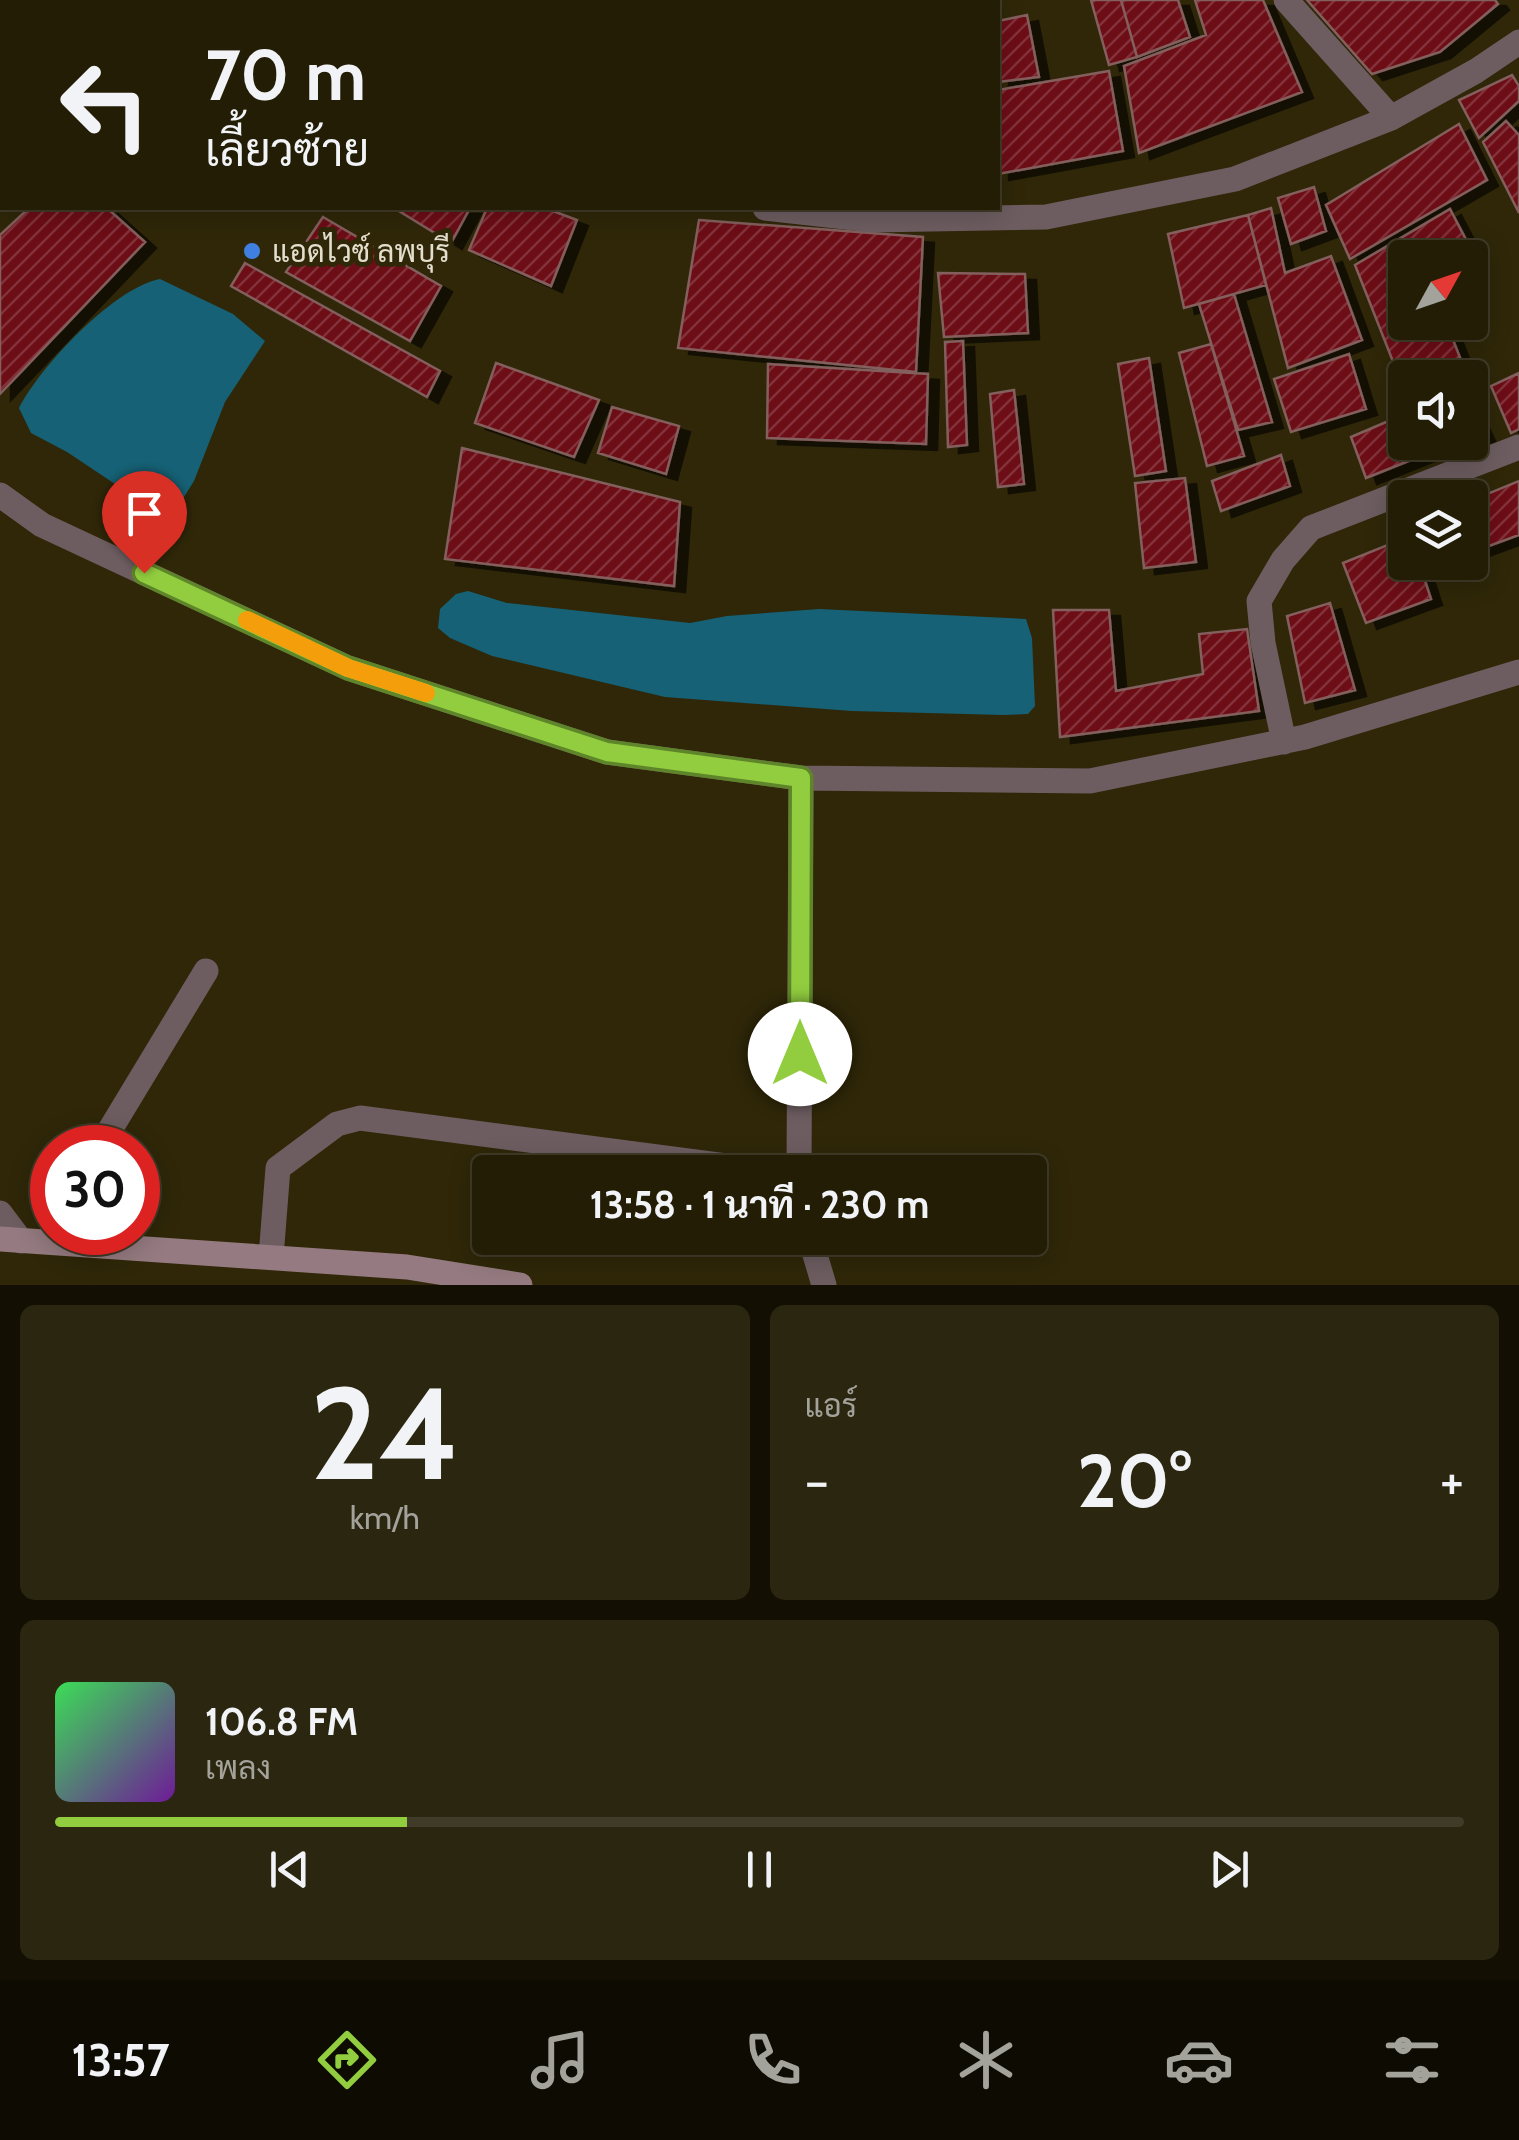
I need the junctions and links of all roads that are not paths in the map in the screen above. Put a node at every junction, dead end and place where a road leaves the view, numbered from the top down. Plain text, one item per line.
1 (1286, 0) edge
2 (1519, 42) edge
3 (1391, 118) junction
4 (782, 210) edge
5 (1519, 447) edge
6 (0, 495) edge
7 (1519, 672) edge
8 (1284, 742) junction
9 (801, 778) junction
10 (206, 971) dead end
11 (113, 1125) edge
12 (643, 1155) edge
13 (799, 1155) edge
14 (0, 1214) edge
15 (11, 1240) edge
16 (160, 1246) edge
17 (815, 1255) edge
18 (271, 1257) junction
19 (520, 1285) edge
20 (824, 1285) edge

1 - 3 street
2 - 3 street
3 - 4 street
5 - 8 street
6 - 9 street
7 - 8 street
8 - 9 street
9 - 13 street
10 - 11 street
12 - 18 street
14 - 15 street
16 - 18 main road
17 - 20 street
18 - 19 main road

